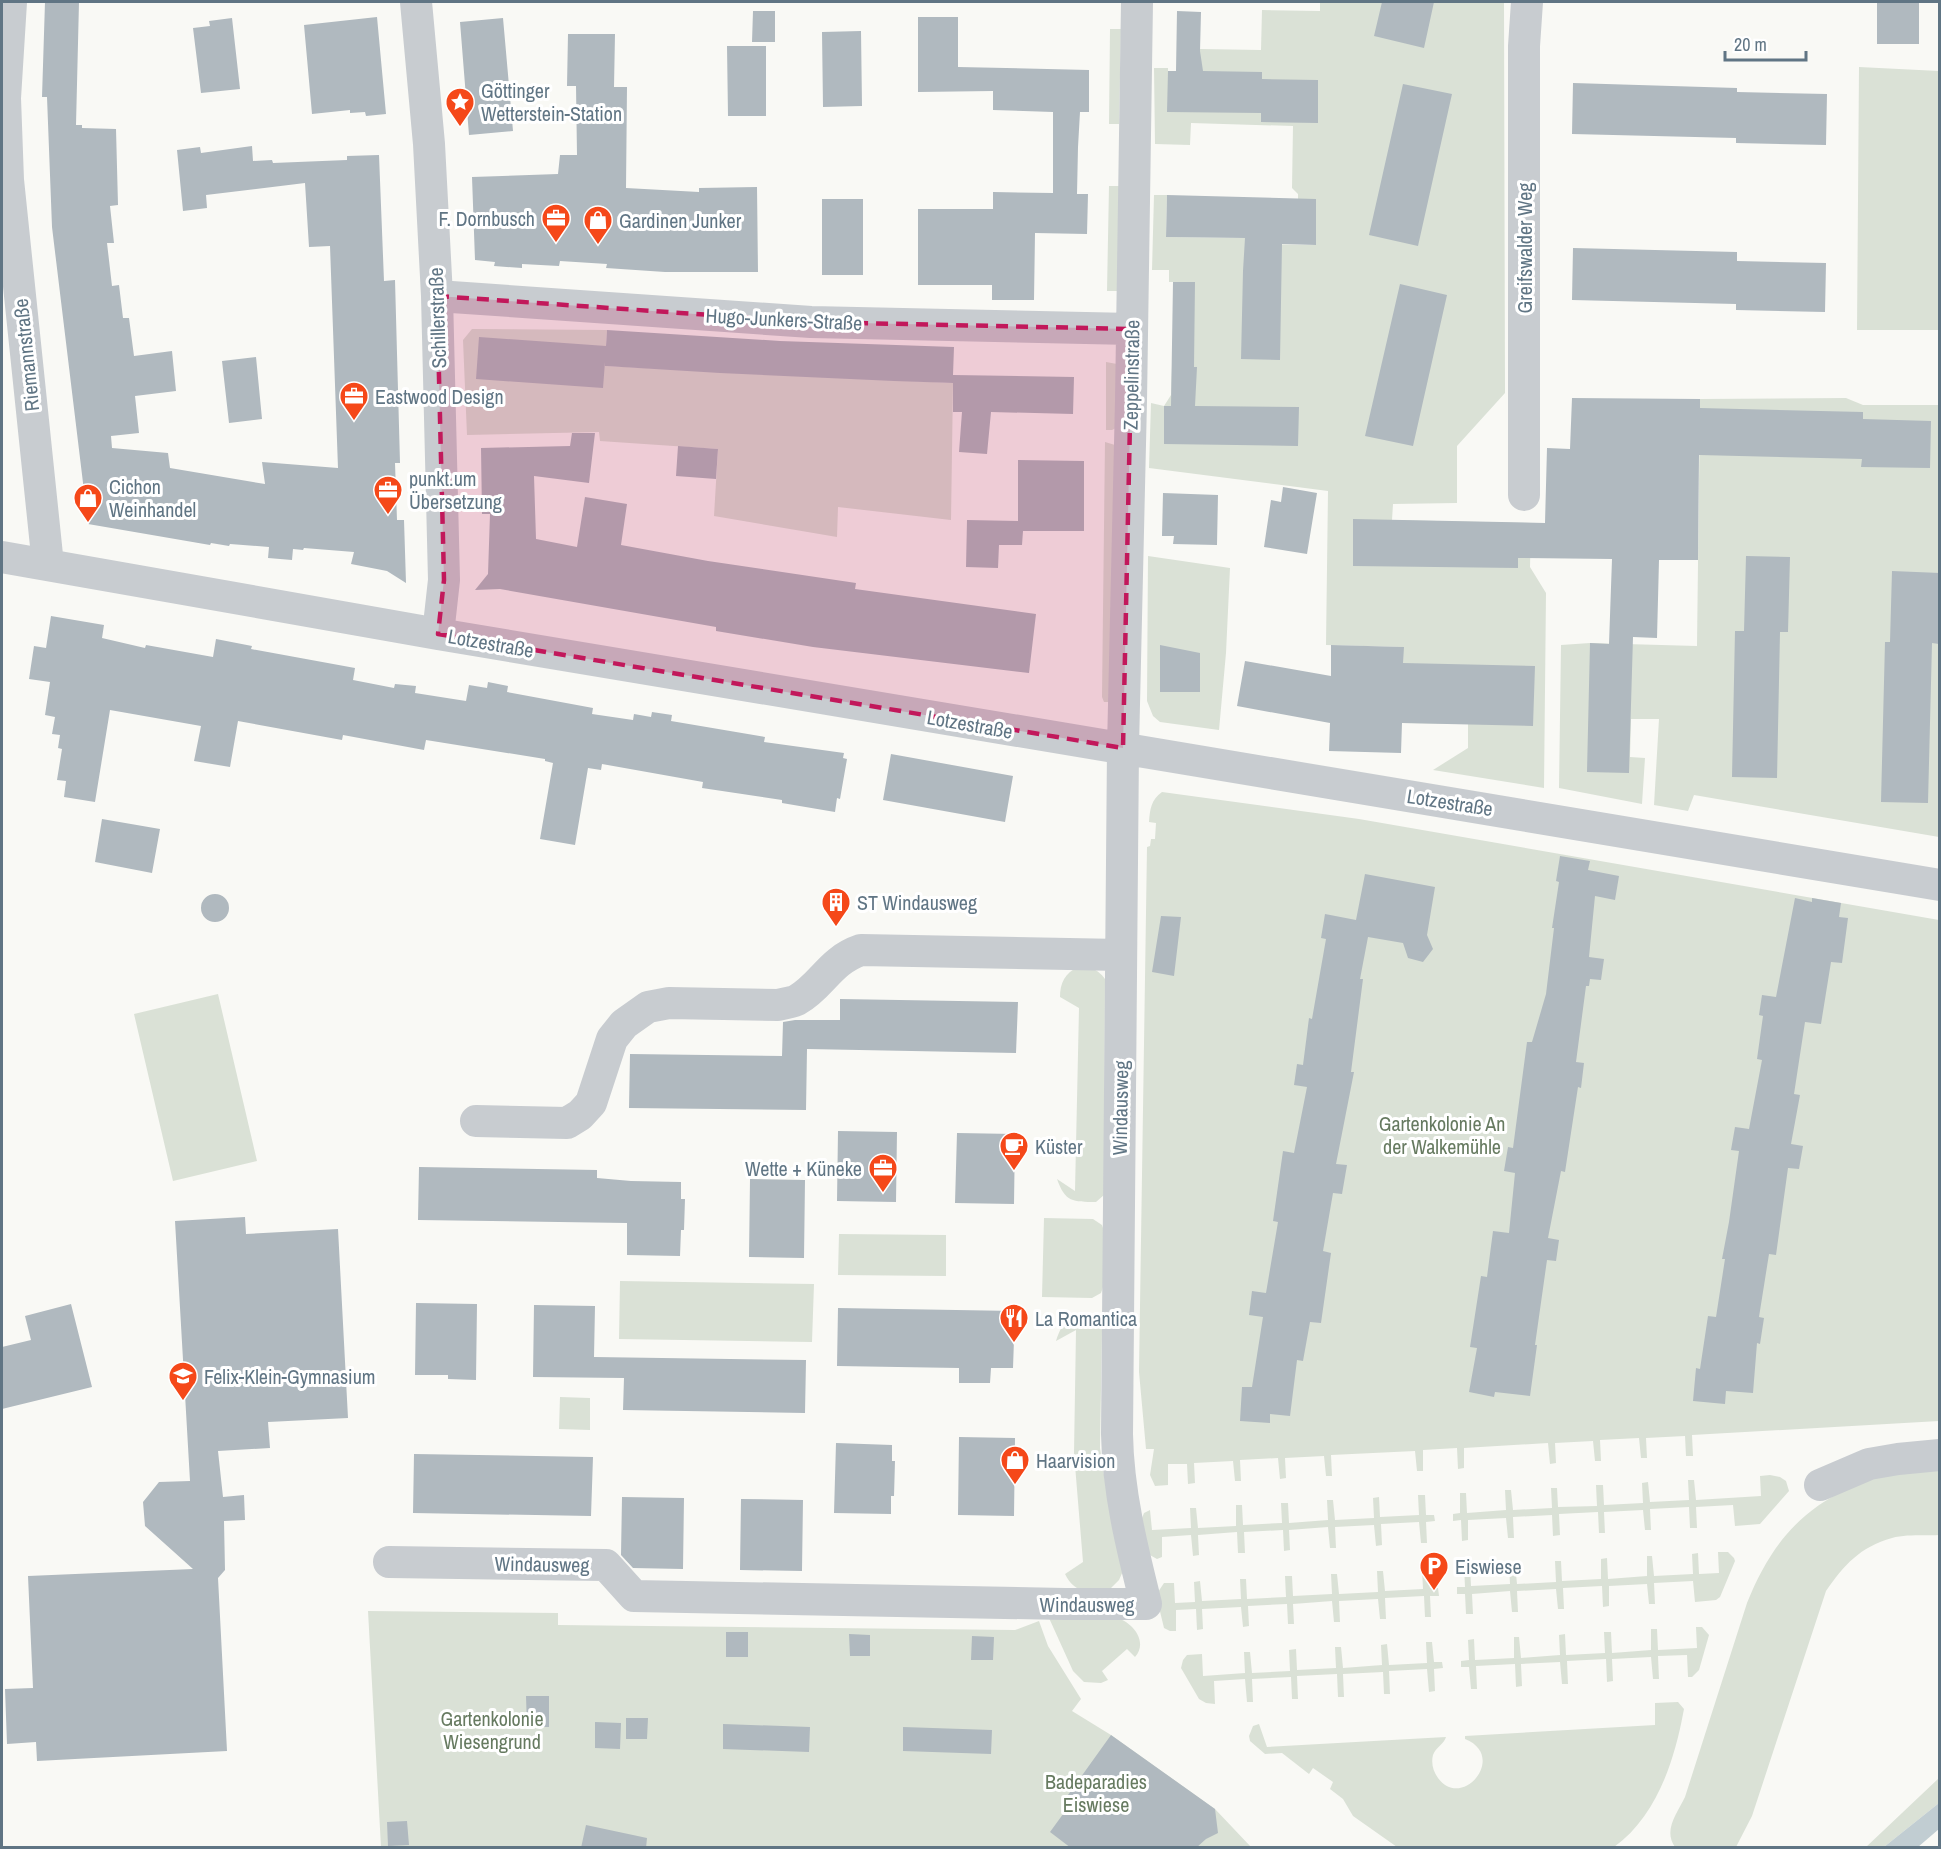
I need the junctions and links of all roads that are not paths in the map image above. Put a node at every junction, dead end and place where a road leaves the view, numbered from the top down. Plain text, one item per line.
1 (10, 2) edge
2 (416, 2) edge
3 (1137, 2) edge
4 (1527, 2) edge
5 (3, 98) edge
6 (437, 296) junction
7 (1132, 329) junction
8 (1524, 495) dead end
9 (2, 557) edge
10 (48, 565) junction
11 (438, 634) junction
12 (1123, 748) junction
13 (1940, 885) edge
14 (1121, 955) junction
15 (476, 1121) dead end
16 (1940, 1455) edge
17 (1820, 1485) dead end
18 (389, 1562) dead end

1 - 5 street, Riemannstraße
2 - 6 street, Schillerstraße
3 - 7 street, Zeppelinstraße
4 - 8 street, Greifswalder Weg
5 - 10 street, Riemannstraße
6 - 7 street, Hugo-Junkers-Straße
6 - 11 street, Schillerstraße
7 - 12 street, Zeppelinstraße
9 - 10 street, Lotzestraße
10 - 11 street, Lotzestraße
11 - 12 street, Lotzestraße
12 - 13 street, Lotzestraße
12 - 14 street, Windausweg
14 - 15 street
14 - 18 street, Windausweg
16 - 17 street

